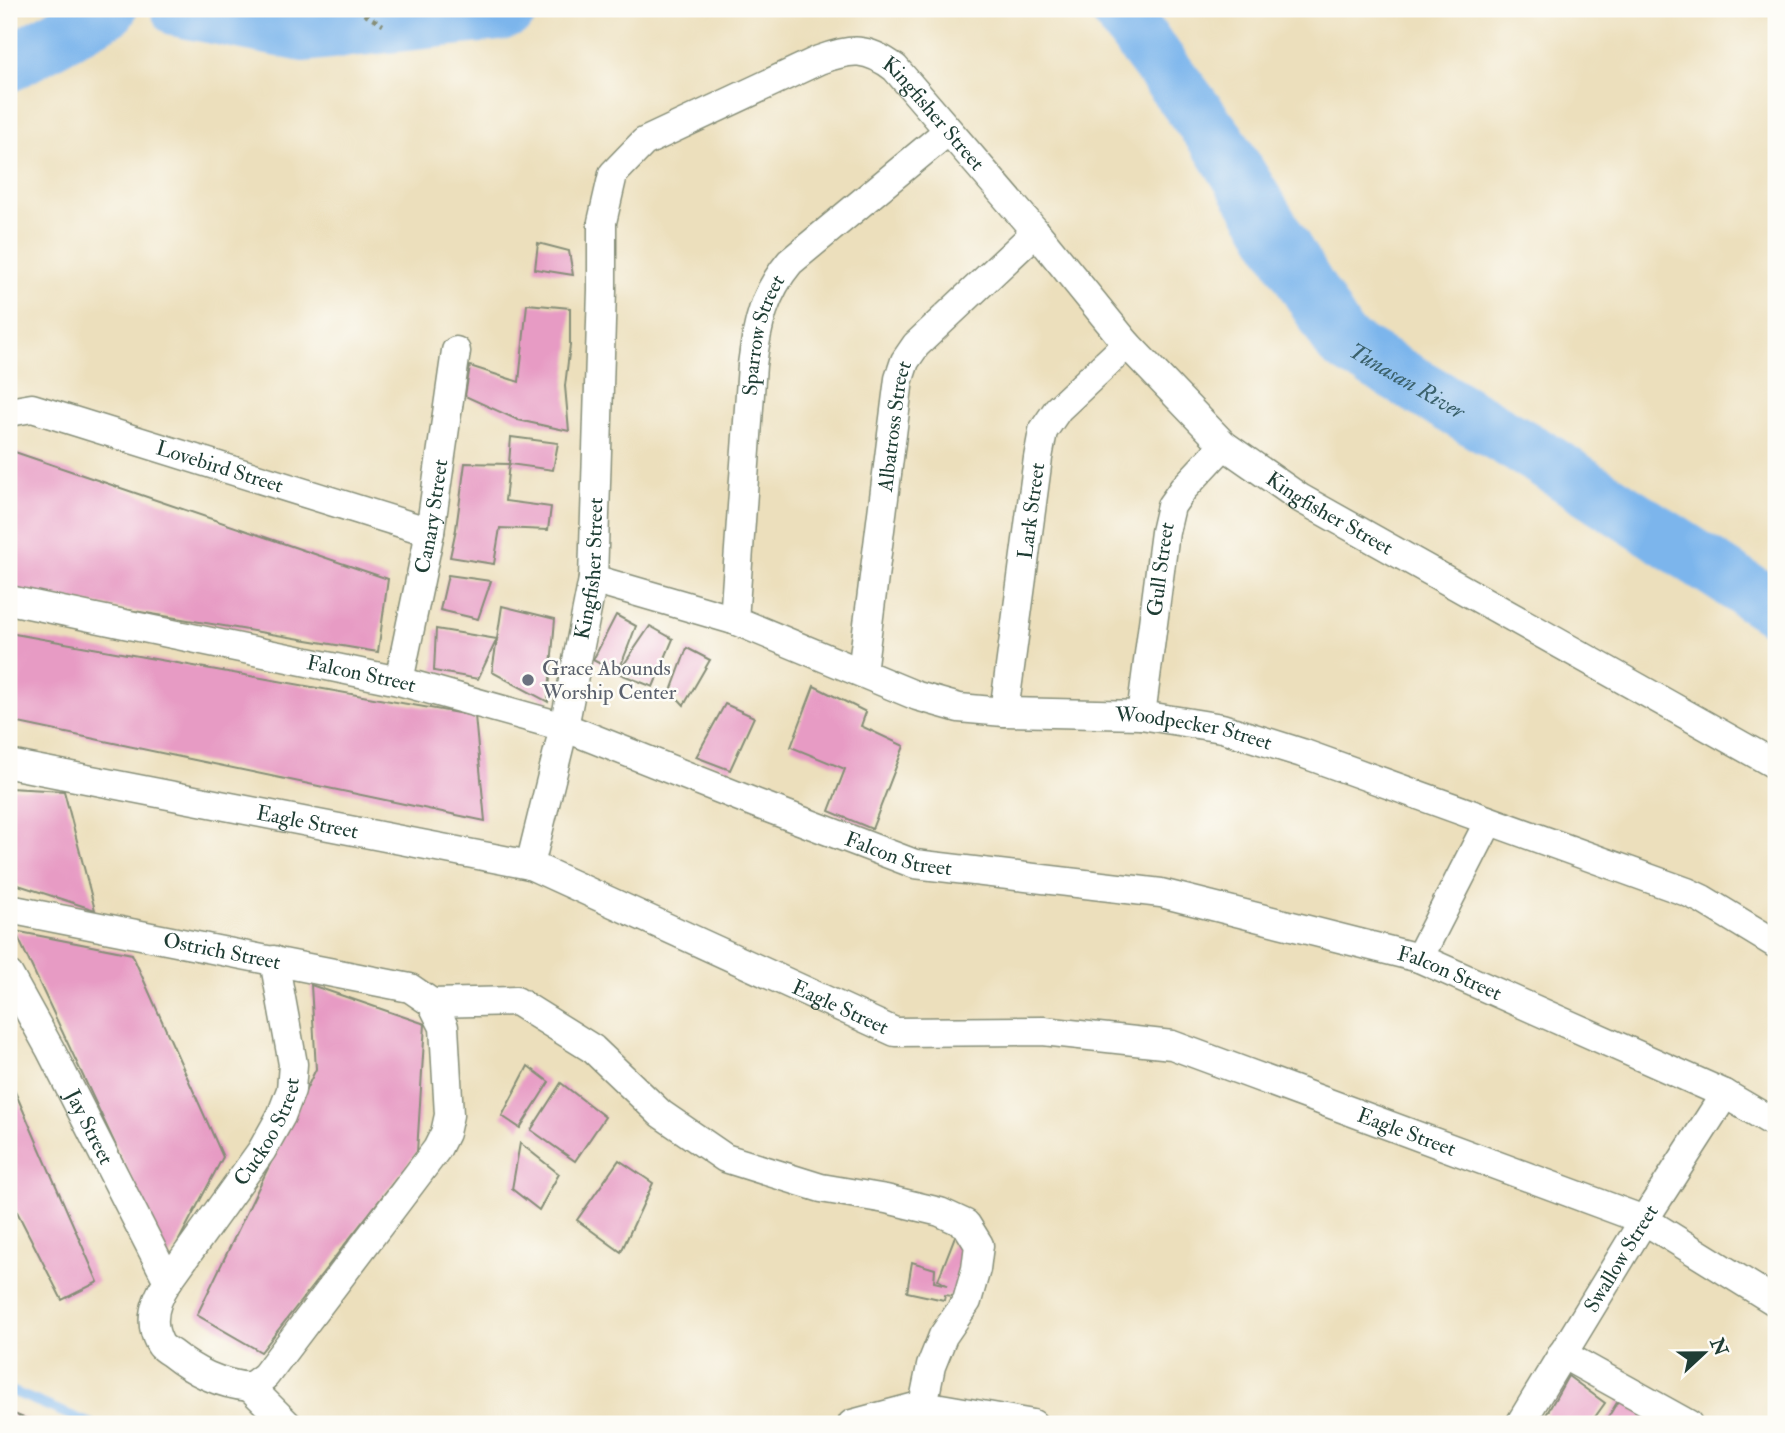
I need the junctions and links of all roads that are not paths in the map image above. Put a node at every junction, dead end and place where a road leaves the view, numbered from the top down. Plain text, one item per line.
1 (948, 131) junction
2 (1036, 232) junction
3 (1127, 344) junction
4 (456, 351) dead end
5 (9, 412) edge
6 (1224, 445) junction
7 (430, 532) junction
8 (593, 579) junction
9 (9, 600) edge
10 (734, 620) junction
11 (862, 672) junction
12 (399, 681) junction
13 (1004, 712) junction
14 (1141, 715) junction
15 (564, 727) junction
16 (9, 764) edge
17 (1776, 765) edge
18 (1489, 821) junction
19 (530, 865) junction
20 (9, 909) edge
21 (1776, 944) edge
22 (1419, 958) junction
23 (274, 960) junction
24 (9, 975) edge
25 (432, 1003) junction
26 (1725, 1094) junction
27 (1776, 1124) edge
28 (1644, 1220) junction
29 (168, 1281) junction
30 (1776, 1303) edge
31 (1562, 1354) junction
32 (250, 1387) junction
33 (923, 1405) junction
34 (287, 1424) edge
35 (852, 1424) edge
36 (1033, 1424) edge
37 (1520, 1424) edge
38 (1688, 1424) edge

1 - 2 street, Kingfisher Street
1 - 8 street, Kingfisher Street
1 - 10 street, Sparrow Street
2 - 3 street, Kingfisher Street
2 - 11 street, Albatross Street
3 - 6 street, Kingfisher Street
3 - 13 street, Lark Street
4 - 7 street, Canary Street
5 - 7 street, Lovebird Street
6 - 14 street, Gull Street
6 - 17 street, Kingfisher Street
7 - 12 street, Canary Street
8 - 10 street, Woodpecker Street
8 - 15 street, Kingfisher Street
9 - 12 street, Falcon Street
10 - 11 street, Woodpecker Street
11 - 13 street, Woodpecker Street
12 - 15 street, Falcon Street
13 - 14 street, Woodpecker Street
14 - 18 street, Woodpecker Street
15 - 19 street, Kingfisher Street
15 - 22 street, Falcon Street
16 - 19 street, Eagle Street
18 - 21 street, Woodpecker Street
18 - 22 street
19 - 28 street, Eagle Street
20 - 23 street, Ostrich Street
22 - 26 street, Falcon Street
23 - 25 street, Ostrich Street
23 - 29 street, Cuckoo Street
24 - 29 street, Jay Street
25 - 32 street
25 - 33 street
26 - 27 street, Falcon Street
26 - 28 street, Swallow Street
28 - 30 street, Eagle Street
28 - 31 street, Swallow Street
29 - 32 street, Cuckoo Street
31 - 37 street, Swallow Street
31 - 38 street
32 - 34 street
33 - 35 street
33 - 36 street

